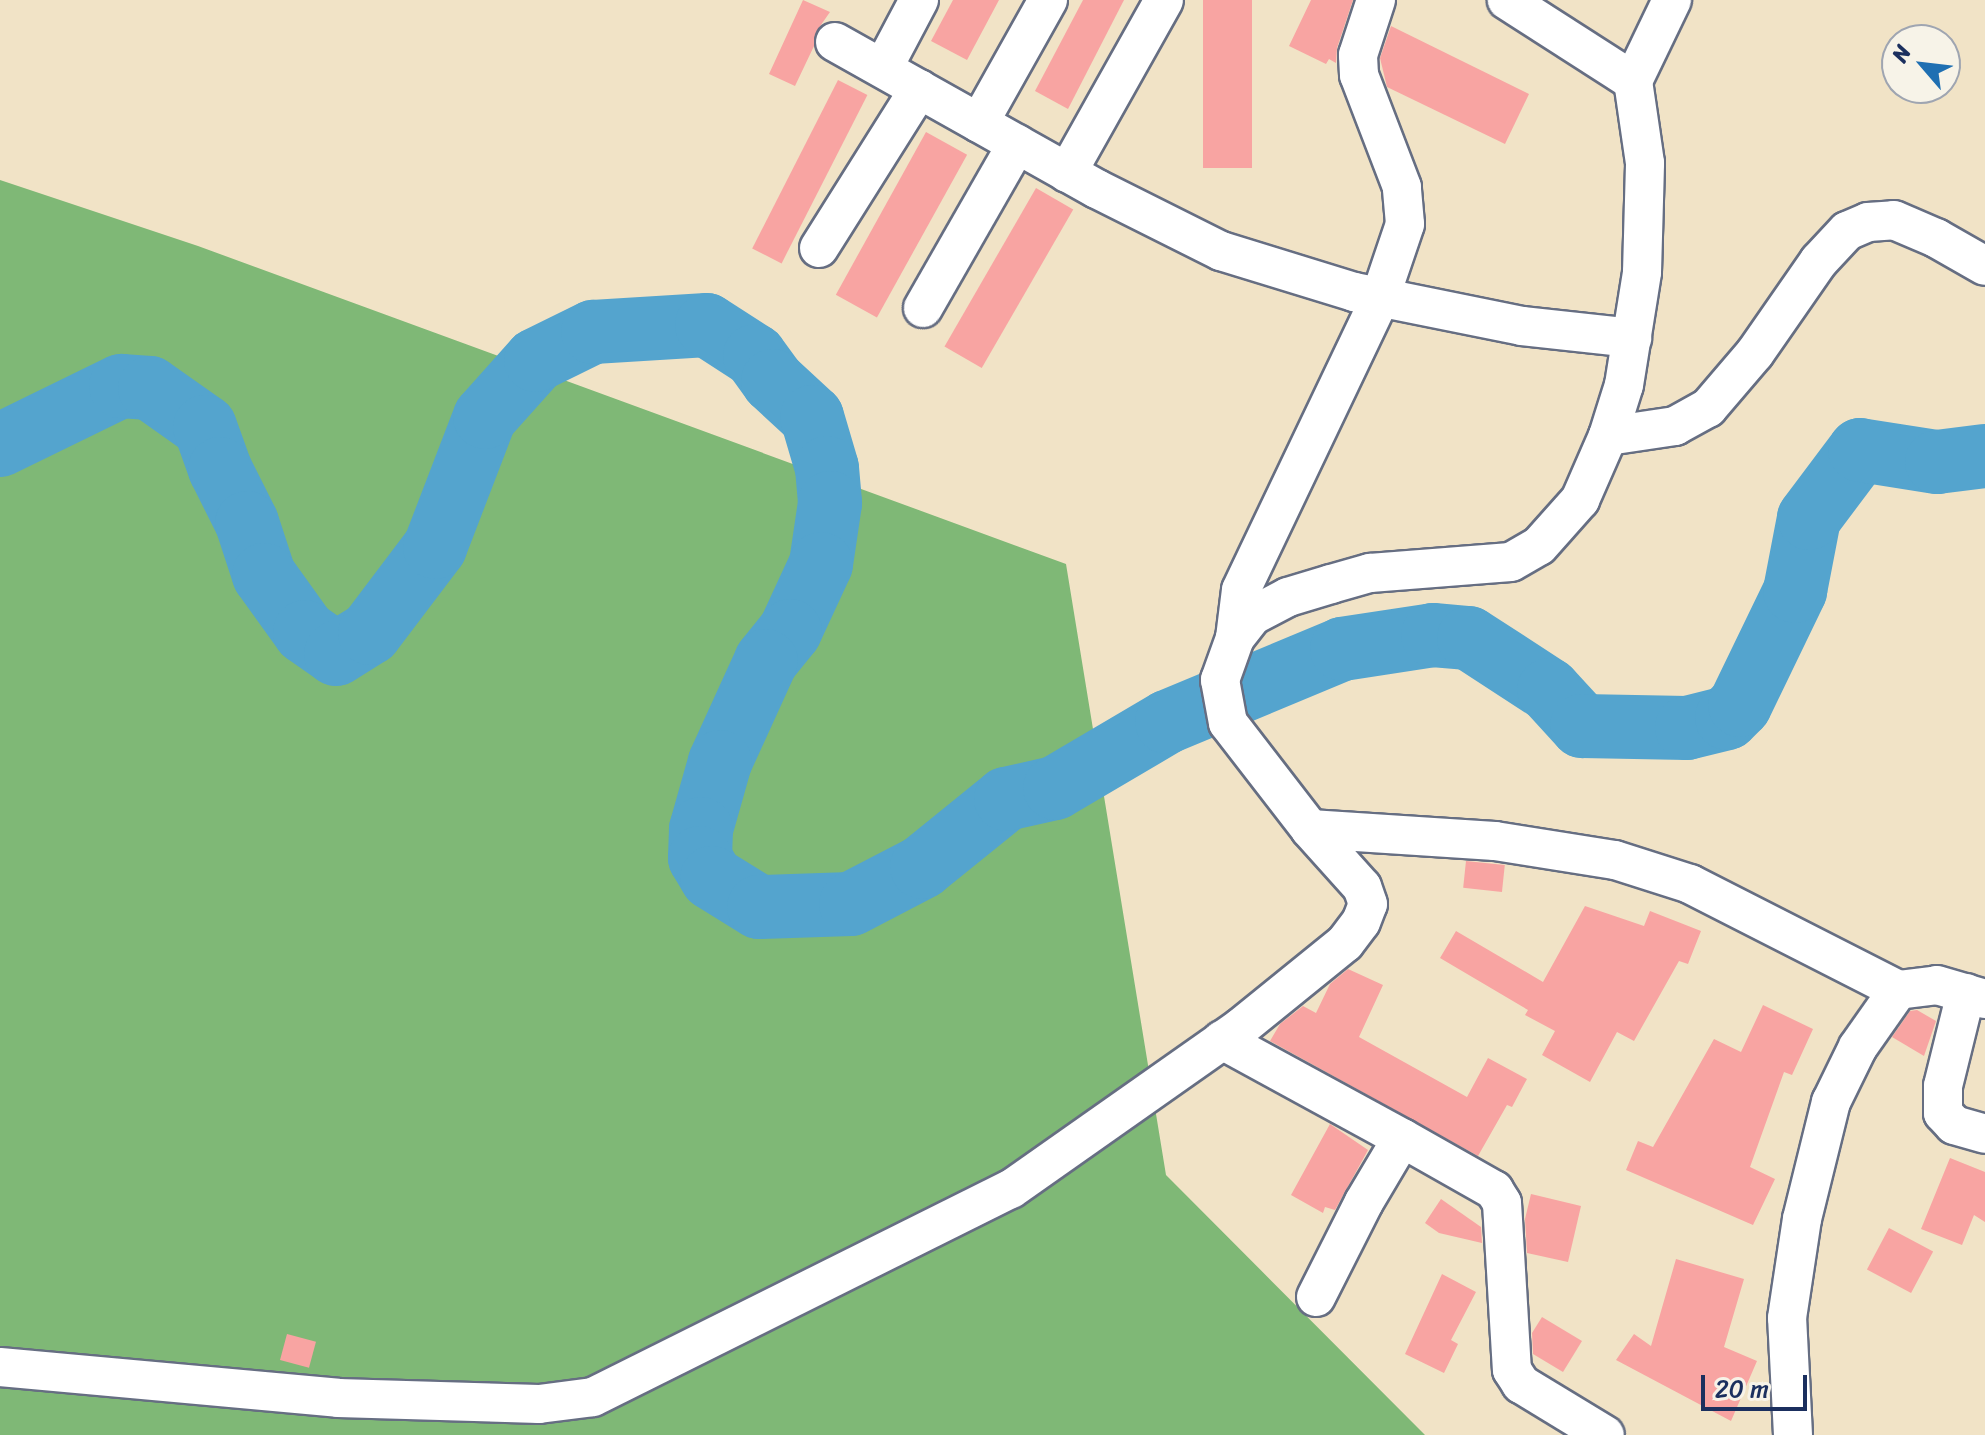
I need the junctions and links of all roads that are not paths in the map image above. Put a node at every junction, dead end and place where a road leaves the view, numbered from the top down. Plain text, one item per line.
1 (919, 0) edge
2 (1048, 0) edge
3 (1164, 0) edge
4 (1376, 0) edge
5 (1507, 0) edge
6 (1672, 0) edge
7 (835, 42) dead end
8 (883, 68) junction
9 (1633, 81) junction
10 (919, 89) junction
11 (979, 123) junction
12 (1017, 144) junction
13 (1067, 173) junction
14 (819, 248) dead end
15 (1985, 266) edge
16 (1380, 298) junction
17 (923, 308) dead end
18 (1632, 338) junction
19 (1608, 436) junction
20 (1235, 638) junction
21 (1310, 829) junction
22 (1898, 990) junction
23 (1975, 996) edge
24 (1222, 1040) junction
25 (1985, 1134) edge
26 (1402, 1138) junction
27 (1316, 1297) dead end
28 (0, 1367) edge
29 (1605, 1435) edge
30 (1793, 1435) edge

1 - 8 street
2 - 11 street
3 - 13 street
4 - 16 street
5 - 9 street
6 - 9 street
7 - 8 street
8 - 10 street
9 - 18 street
10 - 11 street
10 - 14 street
11 - 12 street
12 - 13 street
12 - 17 street
13 - 16 street
15 - 19 street
16 - 18 street
16 - 20 street
18 - 19 street
19 - 20 street
20 - 21 street
21 - 22 street
21 - 24 street
22 - 23 street
22 - 30 street
23 - 25 street
24 - 26 street
24 - 28 street
26 - 27 street
26 - 29 street

